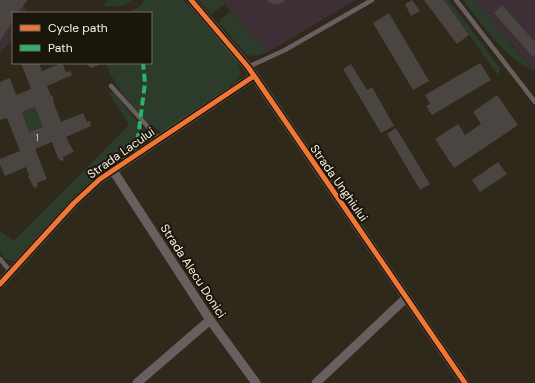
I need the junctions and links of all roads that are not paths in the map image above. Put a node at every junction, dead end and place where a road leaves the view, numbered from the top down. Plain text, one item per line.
1 (191, 0) edge
2 (372, 0) edge
3 (456, 0) edge
4 (248, 68) junction
5 (254, 76) junction
6 (111, 86) dead end
7 (535, 102) edge
8 (159, 139) junction
9 (112, 170) junction
10 (0, 259) edge
11 (11, 272) junction
12 (0, 284) edge
13 (406, 298) junction
14 (210, 320) junction
15 (138, 383) edge
16 (256, 383) edge
17 (316, 383) edge
18 (465, 383) edge

1 - 4 street, Strada Unghiului
2 - 4 lane
3 - 7 lane
4 - 5 street, Strada Unghiului
5 - 8 street, Strada Lacului
5 - 13 street, Strada Unghiului
6 - 8 lane
8 - 9 street, Strada Lacului
9 - 11 street, Strada Lacului
9 - 14 street, Strada Alecu Donici
10 - 11 lane
11 - 12 street, Strada Lacului
13 - 17 street
13 - 18 street, Strada Unghiului
14 - 15 street
14 - 16 street, Strada Alecu Donici

